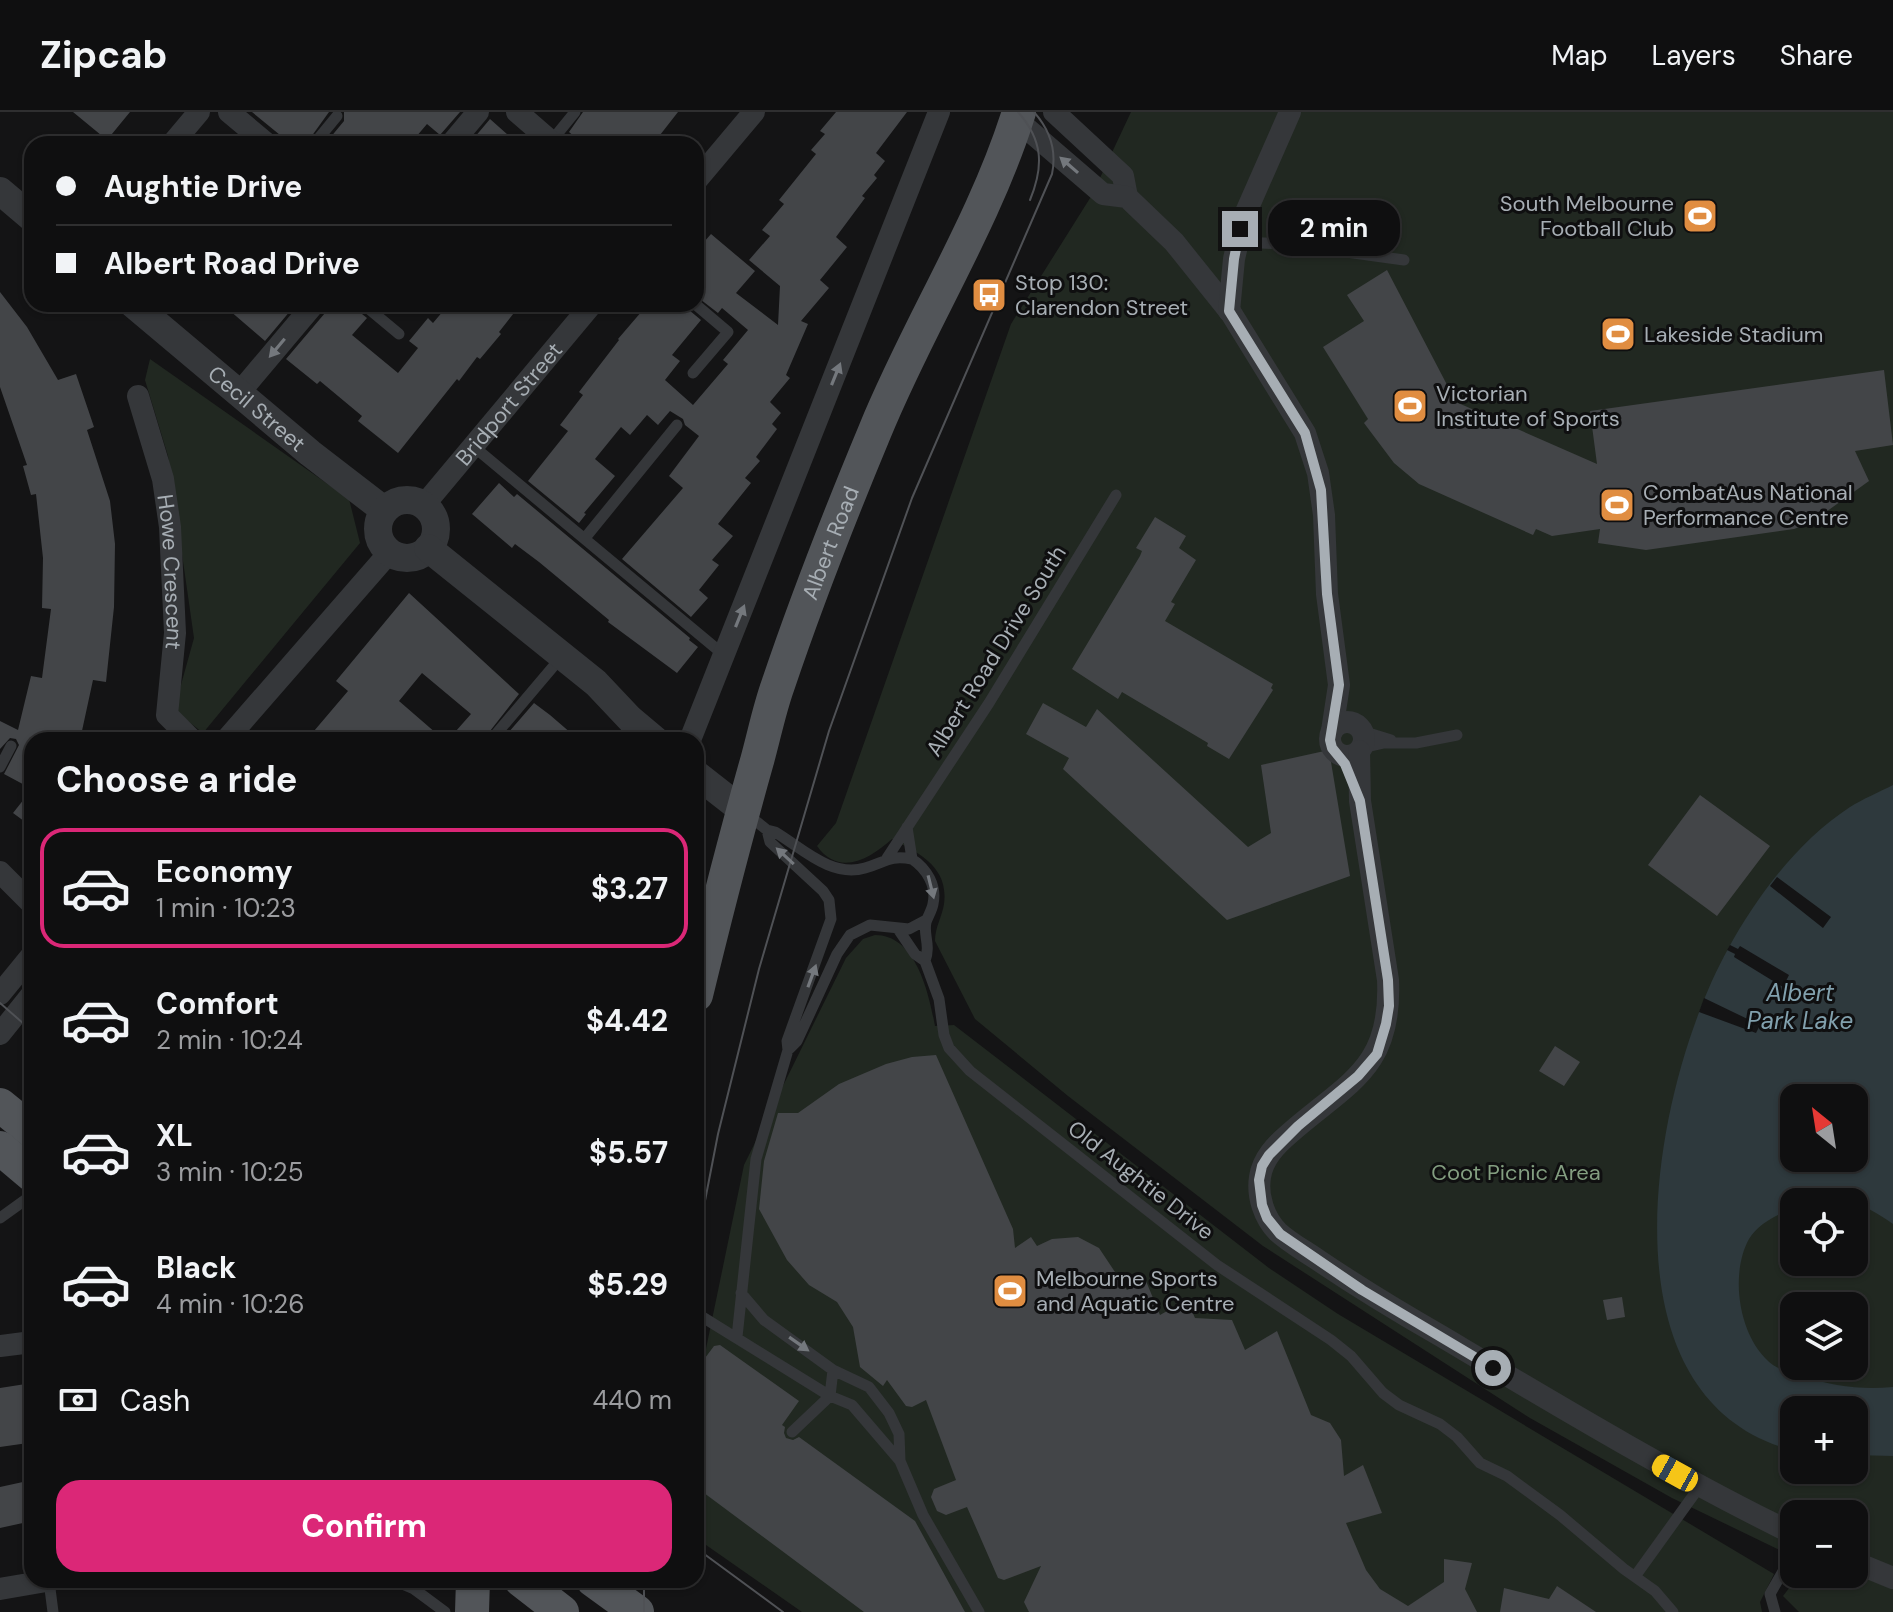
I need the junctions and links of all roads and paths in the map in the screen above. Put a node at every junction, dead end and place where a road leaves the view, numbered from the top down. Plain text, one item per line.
1 (199, 112) edge
2 (229, 112) edge
3 (478, 112) edge
4 (517, 112) edge
5 (575, 112) edge
6 (754, 112) edge
7 (939, 112) edge
8 (1054, 112) edge
9 (1290, 112) edge
10 (1015, 115) edge
11 (337, 116) dead end
12 (179, 136) edge
13 (258, 136) edge
14 (321, 136) edge
15 (458, 136) edge
16 (543, 136) edge
17 (556, 136) edge
18 (704, 171) edge
19 (0, 191) edge
20 (1127, 197) junction
21 (24, 211) edge
22 (1237, 242) junction
23 (1404, 260) dead end
24 (1229, 311) junction
25 (143, 312) edge
26 (307, 312) edge
27 (373, 312) edge
28 (585, 312) edge
29 (704, 312) edge
30 (399, 334) dead end
31 (693, 373) dead end
32 (239, 393) junction
33 (138, 396) dead end
34 (677, 425) dead end
35 (473, 446) junction
36 (1116, 495) dead end
37 (424, 505) junction
38 (384, 510) junction
39 (585, 538) junction
40 (428, 548) junction
41 (389, 553) junction
42 (563, 655) junction
43 (724, 655) junction
44 (1339, 685) junction
45 (184, 732) edge
46 (241, 732) edge
47 (498, 732) edge
48 (645, 732) edge
49 (693, 732) edge
50 (1457, 735) dead end
51 (1360, 738) junction
52 (1334, 741) junction
53 (11, 746) dead end
54 (0, 767) edge
55 (704, 780) edge
56 (1360, 801) junction
57 (754, 820) junction
58 (907, 827) junction
59 (887, 858) junction
60 (912, 859) junction
61 (0, 872) edge
62 (24, 896) edge
63 (926, 920) junction
64 (898, 929) junction
65 (925, 961) junction
66 (24, 965) edge
67 (704, 971) edge
68 (0, 994) edge
69 (24, 1004) edge
70 (0, 1034) edge
71 (788, 1050) junction
72 (0, 1105) edge
73 (24, 1124) edge
74 (0, 1148) edge
75 (24, 1168) edge
76 (24, 1201) edge
77 (0, 1218) edge
78 (741, 1293) junction
79 (704, 1318) edge
80 (737, 1337) junction
81 (24, 1343) edge
82 (0, 1346) edge
83 (833, 1370) junction
84 (830, 1396) junction
85 (792, 1432) dead end
86 (900, 1461) junction
87 (1700, 1486) junction
88 (1780, 1527) edge
89 (1868, 1568) edge
90 (1636, 1575) junction
91 (1780, 1576) edge
92 (1893, 1578) edge
93 (24, 1585) edge
94 (51, 1588) edge
95 (412, 1588) edge
96 (473, 1588) edge
97 (0, 1589) edge
98 (528, 1590) edge
99 (602, 1590) edge
100 (1669, 1607) edge
101 (53, 1612) edge
102 (445, 1612) edge
103 (472, 1612) edge
104 (562, 1612) edge
105 (637, 1612) edge
106 (979, 1612) edge
107 (1775, 1612) edge

1 - 12 street
2 - 13 street
3 - 15 street
4 - 16 street
5 - 17 lane
6 - 18 street
43 -> 7 street
8 - 20 street
9 - 22 street
20 -> 10 street
10 - 57 main road, Albert Road
11 - 14 lane
19 - 21 street
20 - 24 street
22 - 23 lane
22 - 24 street
24 - 44 street
25 - 32 street, Cecil Street
26 -> 32 street
27 - 30 lane
28 - 35 street, Bridport Street
29 - 31 lane
32 - 38 street, Cecil Street
33 - 45 street, Howe Crescent
34 - 39 lane
35 - 37 street, Bridport Street
35 - 39 lane
36 - 58 lane, Albert Road Drive South
37 - 38 street
37 - 40 street
38 - 41 street
39 - 43 lane
40 - 41 street
40 - 42 street
41 - 46 street
42 - 47 lane
42 - 48 street
43 - 49 street
44 - 51 street
44 - 52 street
50 - 51 lane
51 - 52 street
51 - 52 street
51 - 56 street
52 - 56 street
53 - 54 lane
55 - 57 street
56 - 87 street
57 - 59 lane
57 - 67 main road, Albert Road
71 -> 57 lane
58 - 59 lane, Albert Road Drive South
58 - 60 lane
59 - 60 lane
60 -> 63 lane
61 - 62 street
63 - 64 lane
63 - 65 lane, Old Aughtie Drive
64 - 65 lane, Old Aughtie Drive
64 - 71 lane
65 - 90 lane, Old Aughtie Drive
66 - 68 street
69 - 70 street
71 - 78 lane
72 - 73 main road
74 - 75 main road
76 - 77 lane
78 - 80 lane
78 -> 83 lane
79 - 80 lane
80 - 84 lane
81 - 82 street
83 - 84 lane
83 - 86 lane
84 - 85 lane
84 - 86 lane
86 - 106 lane
87 - 88 street
87 - 90 lane
89 - 92 street
90 - 100 lane, Old Aughtie Drive
91 - 107 lane
93 - 97 street
94 - 101 lane
95 - 102 lane
96 - 103 main road
98 - 104 main road
99 - 105 main road

